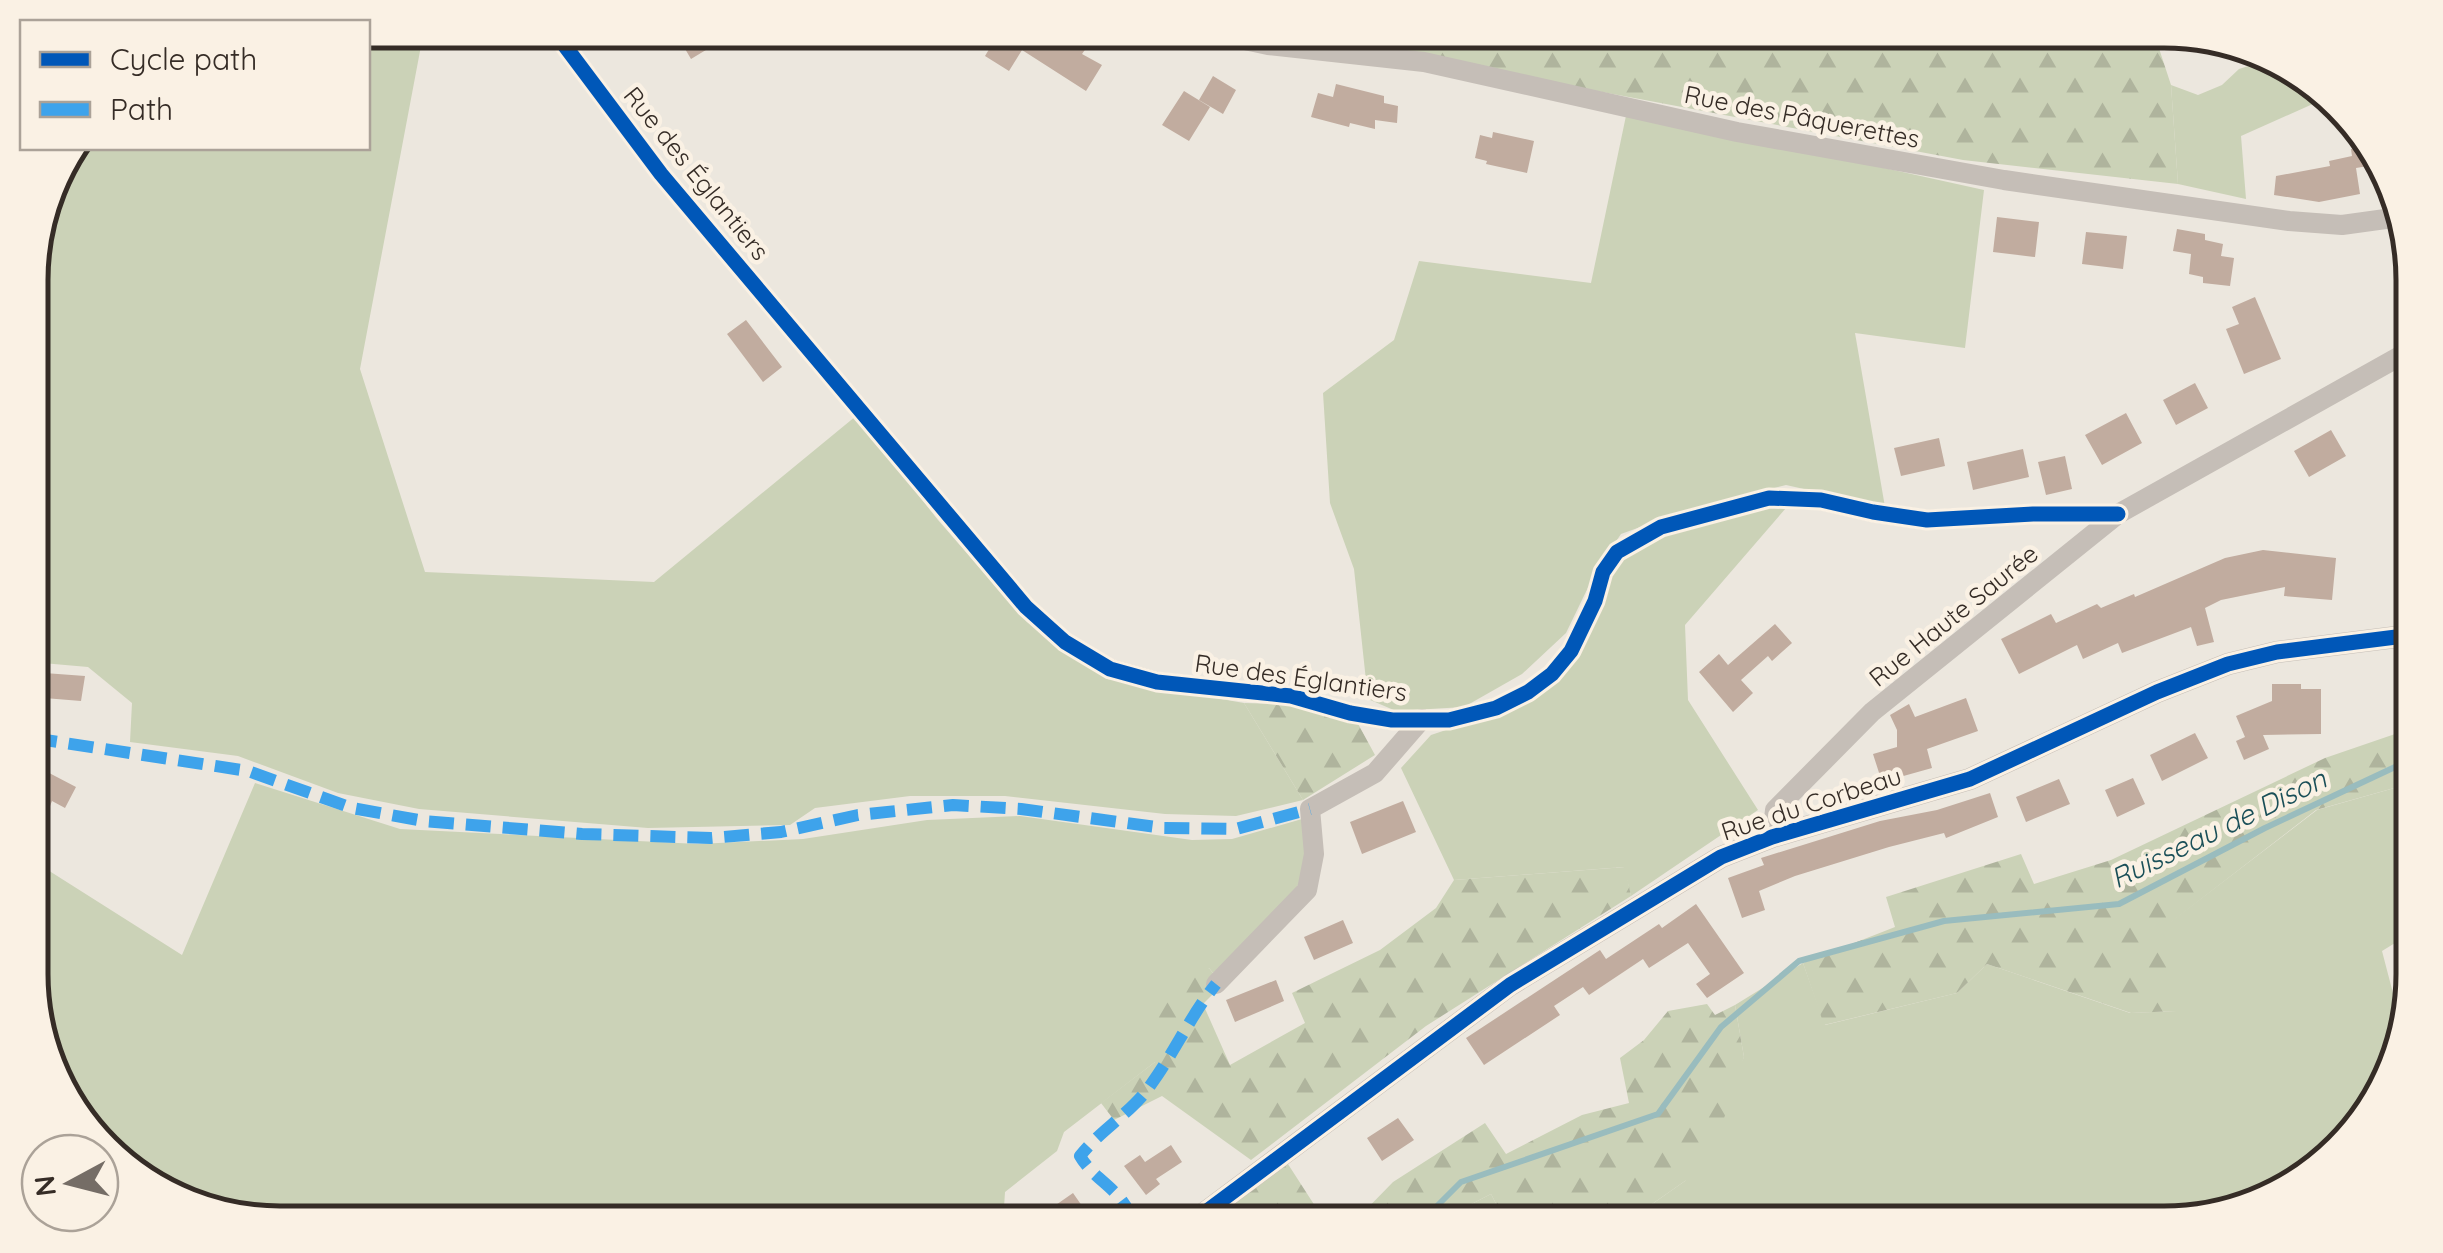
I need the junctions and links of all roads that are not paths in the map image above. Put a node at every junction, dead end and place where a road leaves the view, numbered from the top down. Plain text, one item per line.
1 (567, 48) edge
2 (1303, 48) edge
3 (2388, 218) edge
4 (2396, 358) edge
5 (2118, 514) junction
6 (2396, 637) edge
7 (1422, 719) junction
8 (1772, 836) junction
9 (1216, 984) dead end
10 (1214, 1206) edge

1 - 7 street, Rue des Églantiers
2 - 3 street, Rue des Pâquerettes
4 - 5 street, Rue Haute Saurée
5 - 7 street, Rue des Églantiers
5 - 8 street, Rue Haute Saurée
6 - 8 street, Rue du Corbeau
7 - 9 street, Rue des Églantiers
8 - 10 street, Rue du Corbeau

